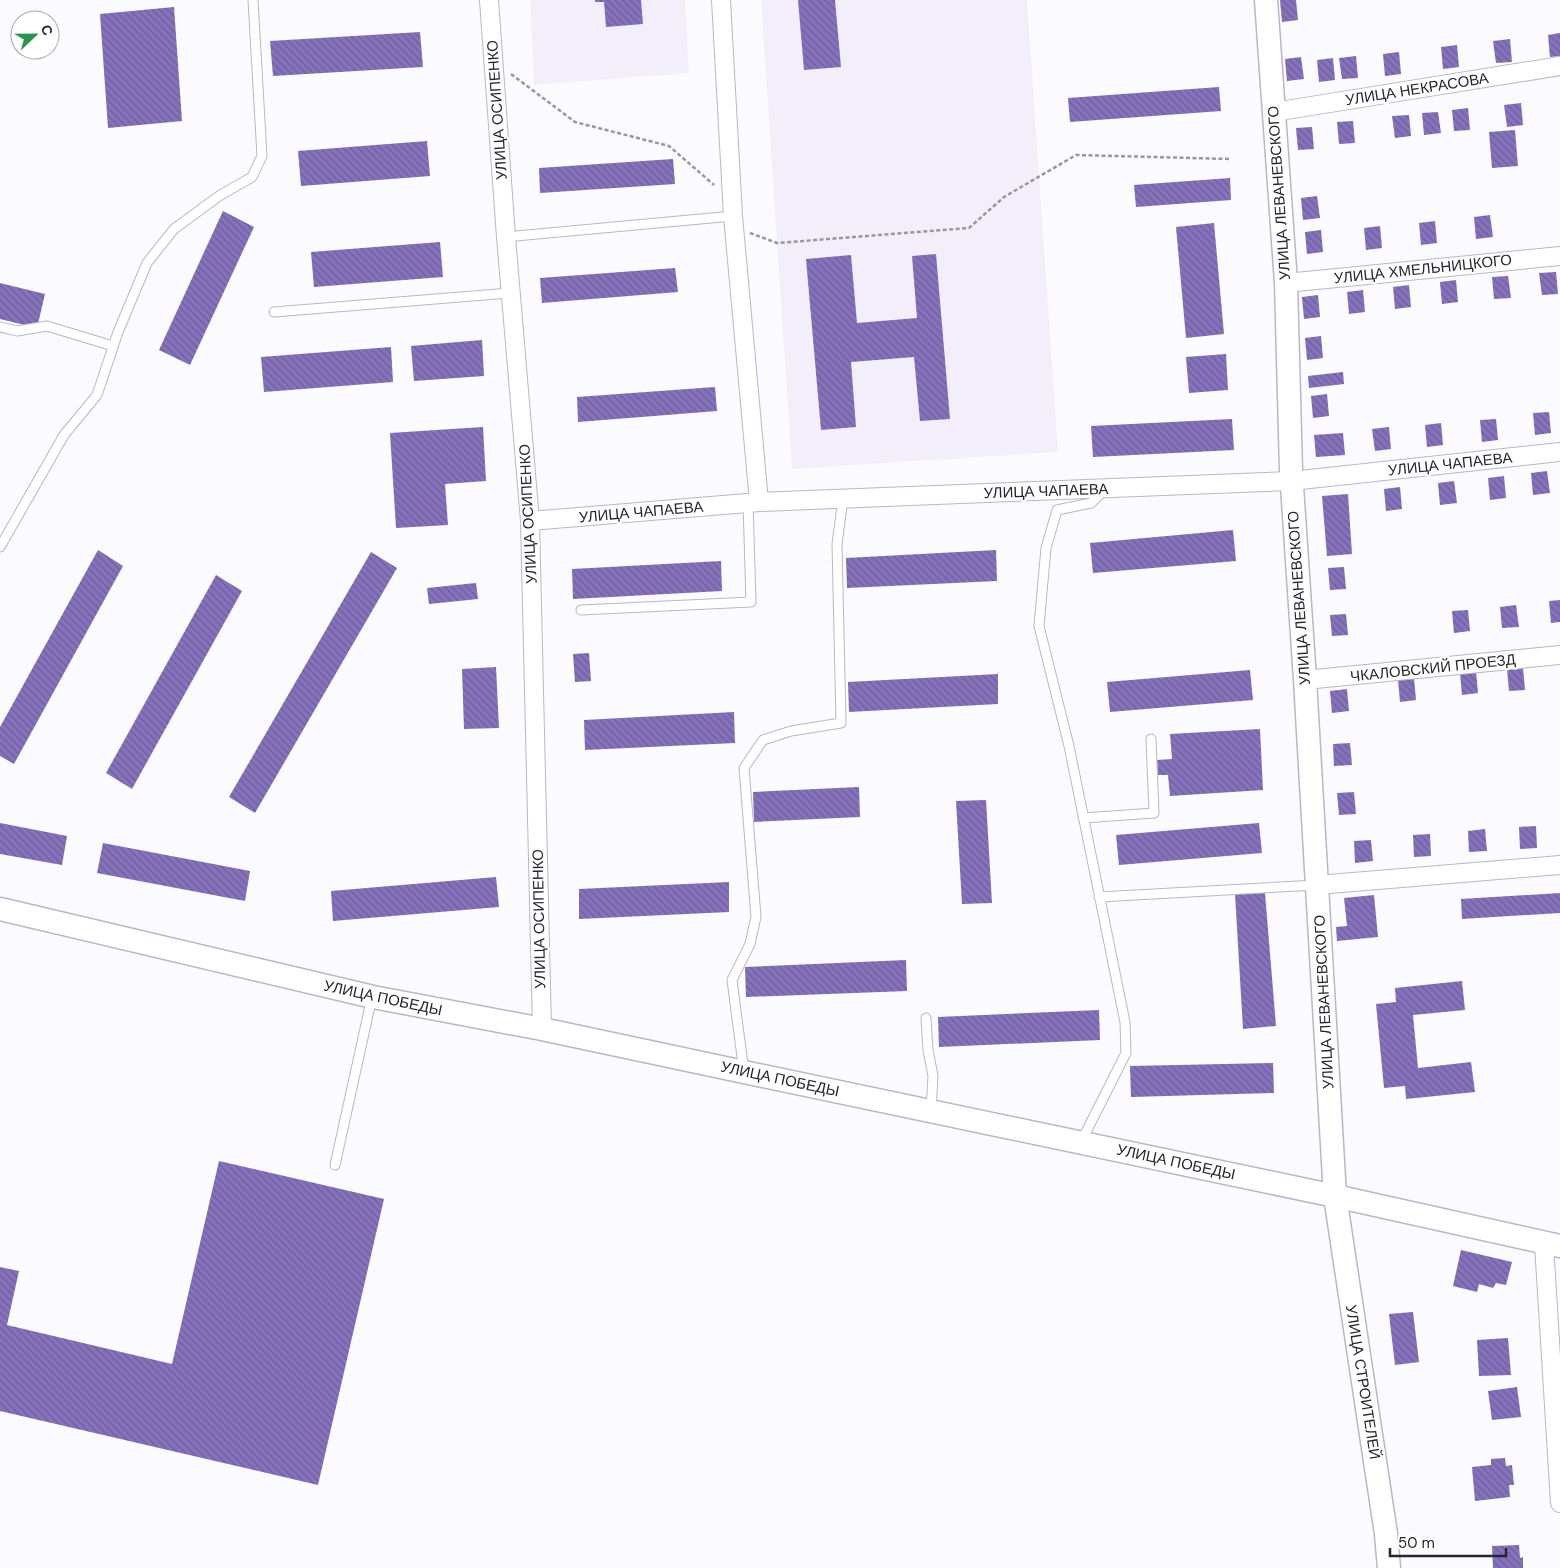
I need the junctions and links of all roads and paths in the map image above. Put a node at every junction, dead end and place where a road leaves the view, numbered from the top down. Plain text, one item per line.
1 (253, 0) edge
2 (489, 0) edge
3 (720, 0) edge
4 (1266, 0) edge
5 (494, 60) junction
6 (1560, 66) edge
7 (1274, 112) junction
8 (1230, 159) dead end
9 (733, 209) junction
10 (746, 232) dead end
11 (506, 238) junction
12 (1560, 256) edge
13 (1286, 282) junction
14 (511, 292) junction
15 (274, 312) dead end
16 (0, 327) edge
17 (113, 346) junction
18 (1560, 452) edge
19 (1291, 481) junction
20 (1104, 489) junction
21 (843, 499) junction
22 (754, 503) junction
23 (530, 521) junction
24 (0, 546) edge
25 (581, 610) dead end
26 (1560, 655) edge
27 (1305, 680) junction
28 (1151, 740) dead end
29 (1083, 818) junction
30 (1560, 865) edge
31 (1317, 885) junction
32 (1099, 897) junction
33 (0, 909) edge
34 (372, 997) junction
35 (926, 1018) dead end
36 (542, 1029) junction
37 (744, 1072) junction
38 (931, 1111) junction
39 (1081, 1143) junction
40 (335, 1165) dead end
41 (1334, 1196) junction
42 (1552, 1245) edge
43 (1560, 1503) edge
44 (1389, 1568) edge

1 - 17 lane
2 - 5 street, УЛИЦА ОСИПЕНКО
3 - 9 street
4 - 7 street, УЛИЦА ЛЕВАНЕВСКОГО
5 - 9 path
5 - 11 street, УЛИЦА ОСИПЕНКО
6 - 7 street, УЛИЦА НЕКРАСОВА
7 - 13 street, УЛИЦА ЛЕВАНЕВСКОГО
8 - 10 path
9 - 11 lane
9 - 22 street
11 - 14 street, УЛИЦА ОСИПЕНКО
12 - 13 street, УЛИЦА ХМЕЛЬНИЦКОГО
13 - 19 street, УЛИЦА ЛЕВАНЕВСКОГО
14 - 15 lane
14 - 23 street, УЛИЦА ОСИПЕНКО
16 - 17 lane
17 - 24 lane
18 - 19 street, УЛИЦА ЧАПАЕВА
19 - 20 street, УЛИЦА ЧАПАЕВА
19 - 27 street, УЛИЦА ЛЕВАНЕВСКОГО
20 - 21 street, УЛИЦА ЧАПАЕВА
20 - 29 lane
21 - 22 street, УЛИЦА ЧАПАЕВА
21 - 37 lane
22 - 23 street, УЛИЦА ЧАПАЕВА
22 - 25 lane
23 - 36 street, УЛИЦА ОСИПЕНКО
26 - 27 street, ЧКАЛОВСКИЙ ПРОЕЗД
27 - 31 street, УЛИЦА ЛЕВАНЕВСКОГО
28 - 29 lane
29 - 32 lane
30 - 31 street
31 - 32 lane
31 - 41 street, УЛИЦА ЛЕВАНЕВСКОГО
32 - 39 lane
33 - 34 street, УЛИЦА ПОБЕДЫ
34 - 36 street, УЛИЦА ПОБЕДЫ
34 - 40 lane
35 - 38 lane
36 - 37 street, УЛИЦА ПОБЕДЫ
37 - 38 street, УЛИЦА ПОБЕДЫ
38 - 39 street, УЛИЦА ПОБЕДЫ
39 - 41 street, УЛИЦА ПОБЕДЫ
41 - 42 street, УЛИЦА ПОБЕДЫ
41 - 44 street, УЛИЦА СТРОИТЕЛЕЙ
42 - 43 street

